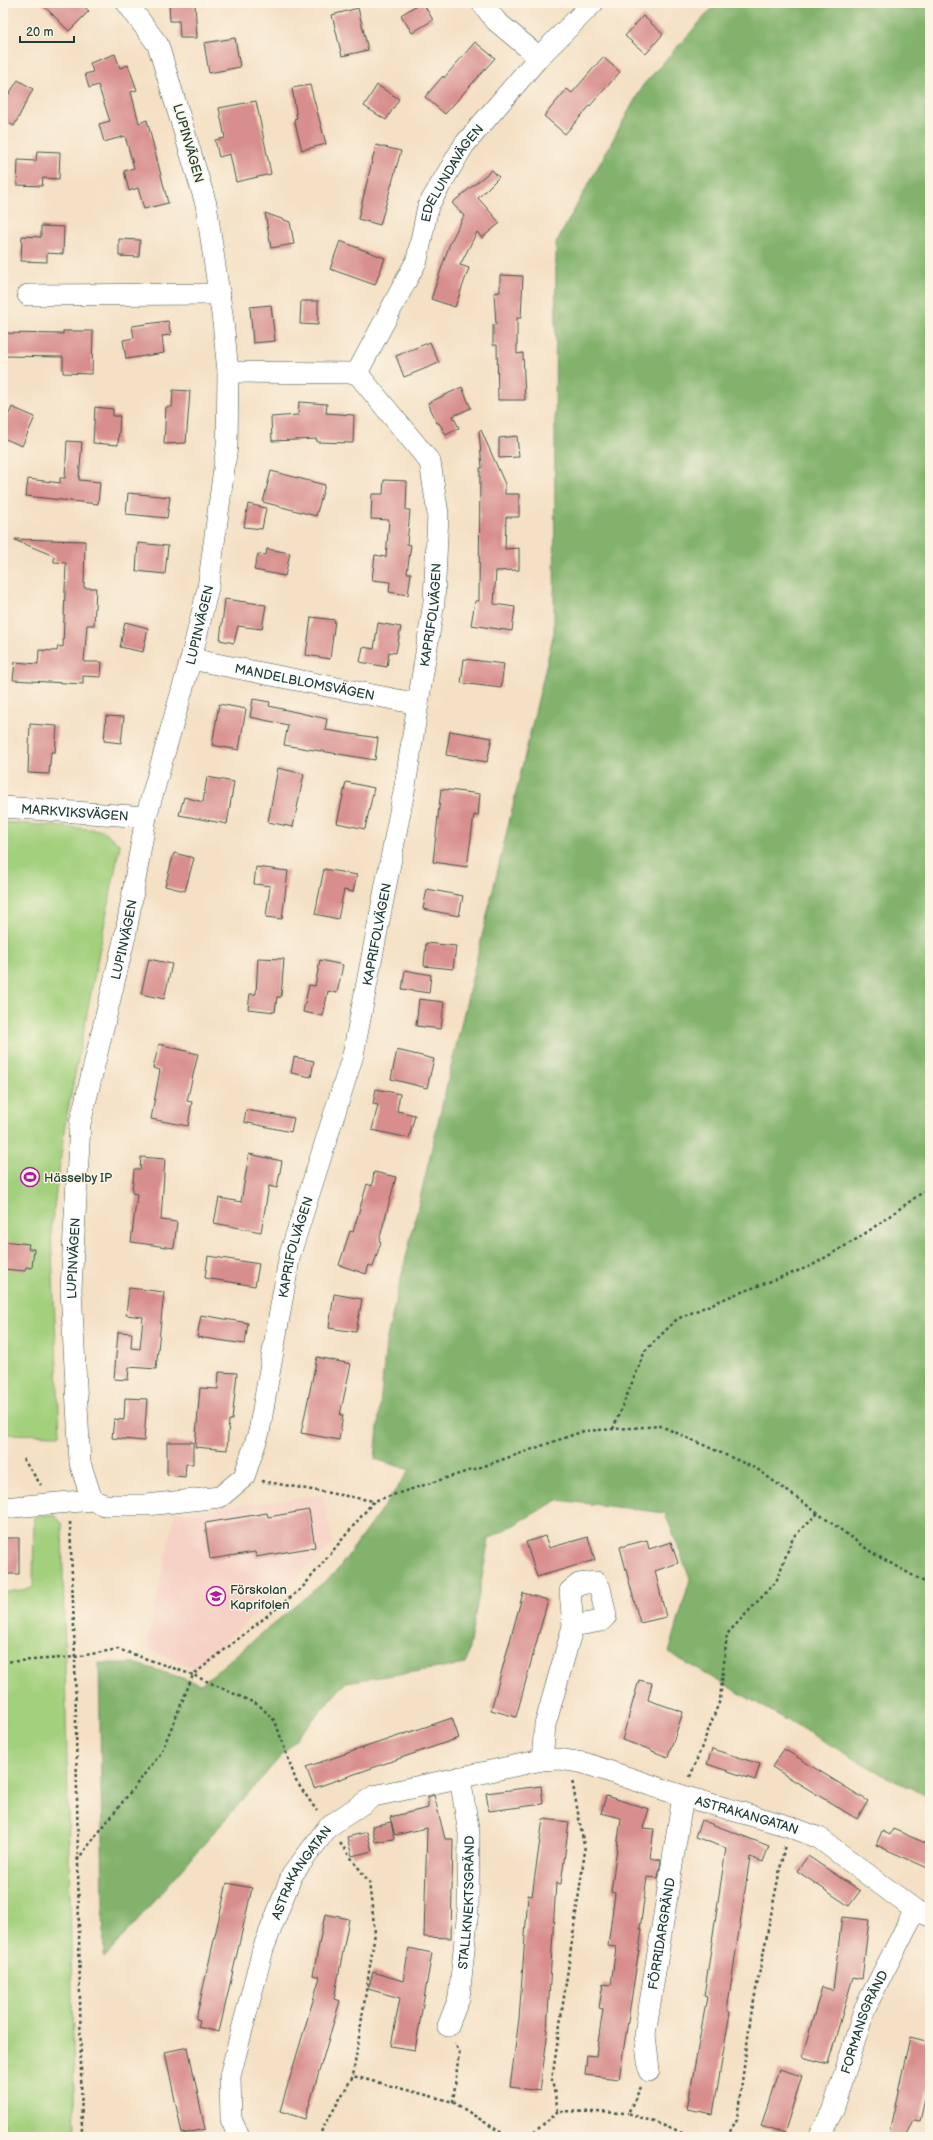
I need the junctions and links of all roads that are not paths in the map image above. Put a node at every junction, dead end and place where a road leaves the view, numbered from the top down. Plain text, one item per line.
1 (127, 3) edge
2 (482, 3) edge
3 (593, 3) edge
4 (539, 57) junction
5 (220, 294) junction
6 (28, 295) dead end
7 (228, 372) junction
8 (357, 373) junction
9 (191, 659) junction
10 (418, 704) junction
11 (3, 807) edge
12 (146, 817) junction
13 (92, 1500) junction
14 (3, 1508) edge
15 (573, 1626) dead end
16 (542, 1760) junction
17 (460, 1777) junction
18 (683, 1796) junction
19 (923, 1913) edge
20 (448, 2026) road end
21 (649, 2071) road end
22 (239, 2137) edge
23 (819, 2137) edge

1 - 5 street, LUPINVÄGEN
2 - 4 street
3 - 4 street, EDELUNDAVÄGEN
4 - 8 street, EDELUNDAVÄGEN
5 - 6 street
5 - 7 street, LUPINVÄGEN
7 - 8 street
7 - 9 street, LUPINVÄGEN
8 - 10 street, KAPRIFOLVÄGEN
9 - 10 street, MANDELBLOMSVÄGEN
9 - 12 street, LUPINVÄGEN
10 - 13 street, KAPRIFOLVÄGEN
11 - 12 street, MARKVIKSVÄGEN
12 - 13 street, LUPINVÄGEN
13 - 14 street
15 - 16 street
16 - 17 street, ASTRAKANGATAN
16 - 18 street, ASTRAKANGATAN
17 - 20 street, STALLKNEKTSGRÄND
17 - 22 street, ASTRAKANGATAN
18 - 19 street, ASTRAKANGATAN
18 - 21 street, FÖRRIDARGRÄND
19 - 23 street, FORMANSGRÄND

